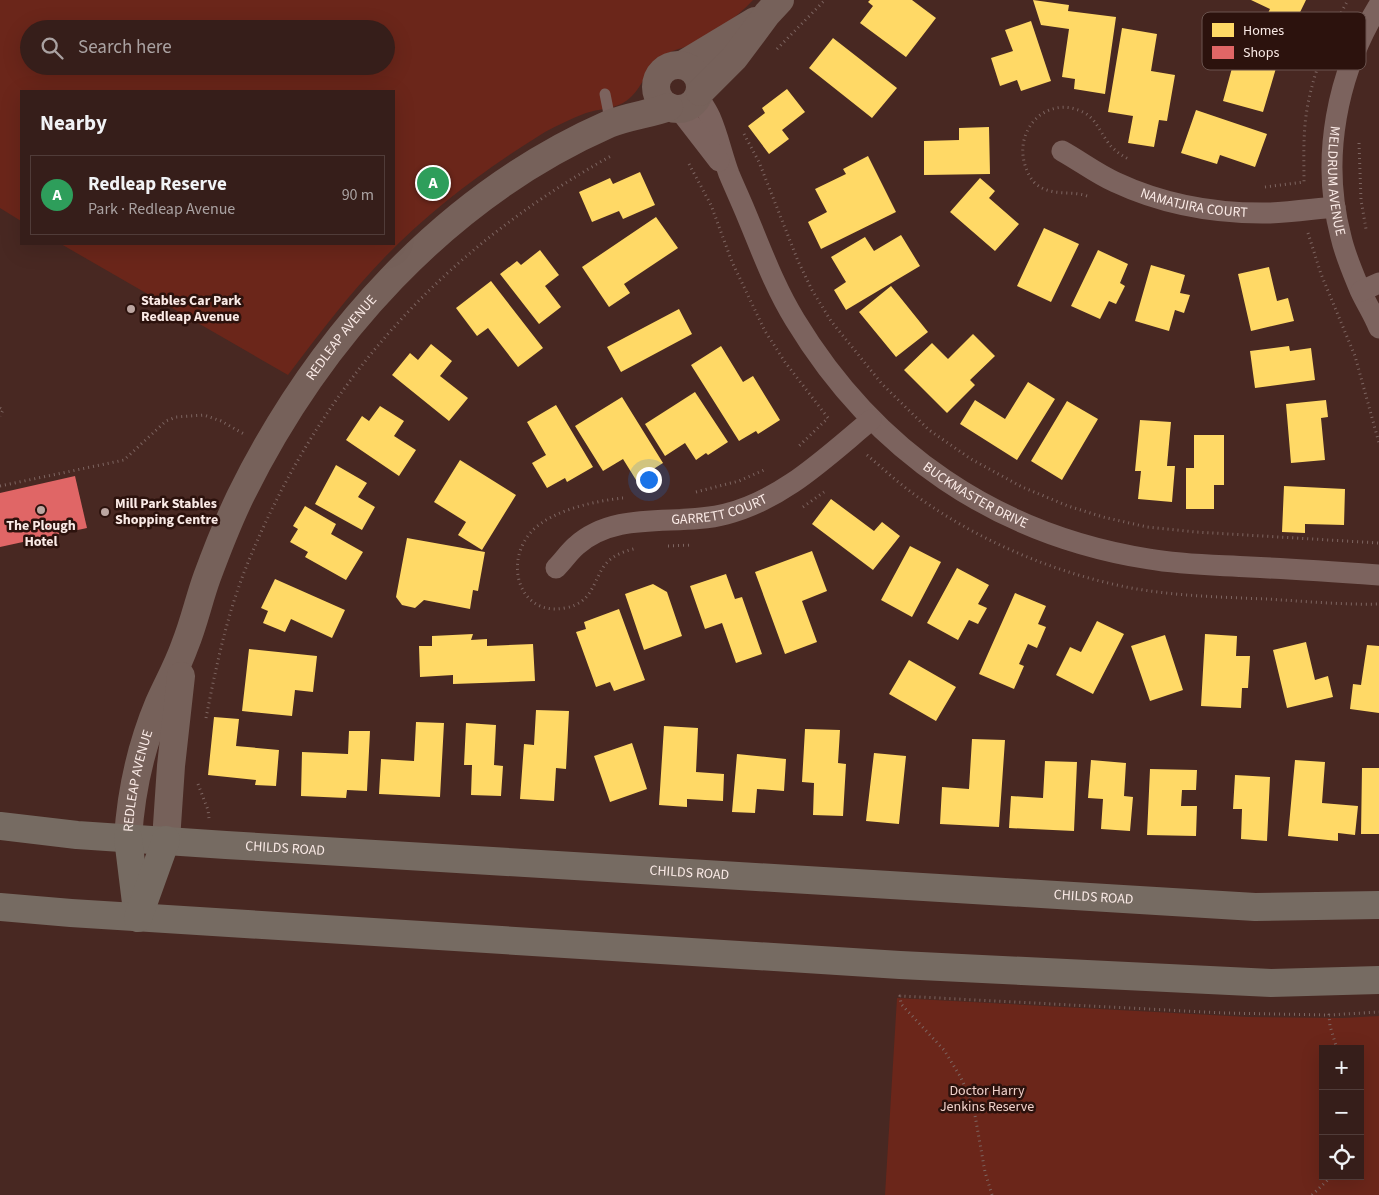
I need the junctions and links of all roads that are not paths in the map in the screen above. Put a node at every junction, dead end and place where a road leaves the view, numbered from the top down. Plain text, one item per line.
1 (1379, 5) edge
2 (773, 7) edge
3 (1366, 28) edge
4 (1347, 70) edge
5 (605, 94) dead end
6 (680, 98) junction
7 (611, 124) junction
8 (1062, 151) dead end
9 (1335, 207) junction
10 (1370, 287) edge
11 (1379, 328) edge
12 (871, 420) junction
13 (556, 568) dead end
14 (1379, 575) edge
15 (185, 645) junction
16 (0, 826) edge
17 (128, 838) junction
18 (166, 840) junction
19 (1379, 905) edge
20 (0, 907) edge
21 (138, 918) junction
22 (1379, 980) edge

1 - 3 street, MELDRUM AVENUE
2 - 6 street, REDLEAP AVENUE
2 - 6 street, REDLEAP AVENUE
4 - 9 street, MELDRUM AVENUE
5 - 7 lane
6 - 7 street, REDLEAP AVENUE
6 - 12 street, BUCKMASTER DRIVE
7 - 15 street, REDLEAP AVENUE
8 - 9 street, NAMATJIRA COURT
9 - 10 street, MELDRUM AVENUE
10 - 11 street, MELDRUM AVENUE
12 - 13 street, GARRETT COURT
12 - 14 street, BUCKMASTER DRIVE
15 - 17 street, REDLEAP AVENUE
15 - 18 street, REDLEAP AVENUE
16 - 17 main road, CHILDS ROAD
17 - 18 main road, CHILDS ROAD
17 - 21 main road, REDLEAP AVENUE
18 - 19 main road, CHILDS ROAD
18 - 21 main road, REDLEAP AVENUE
20 - 21 main road
21 - 22 main road

